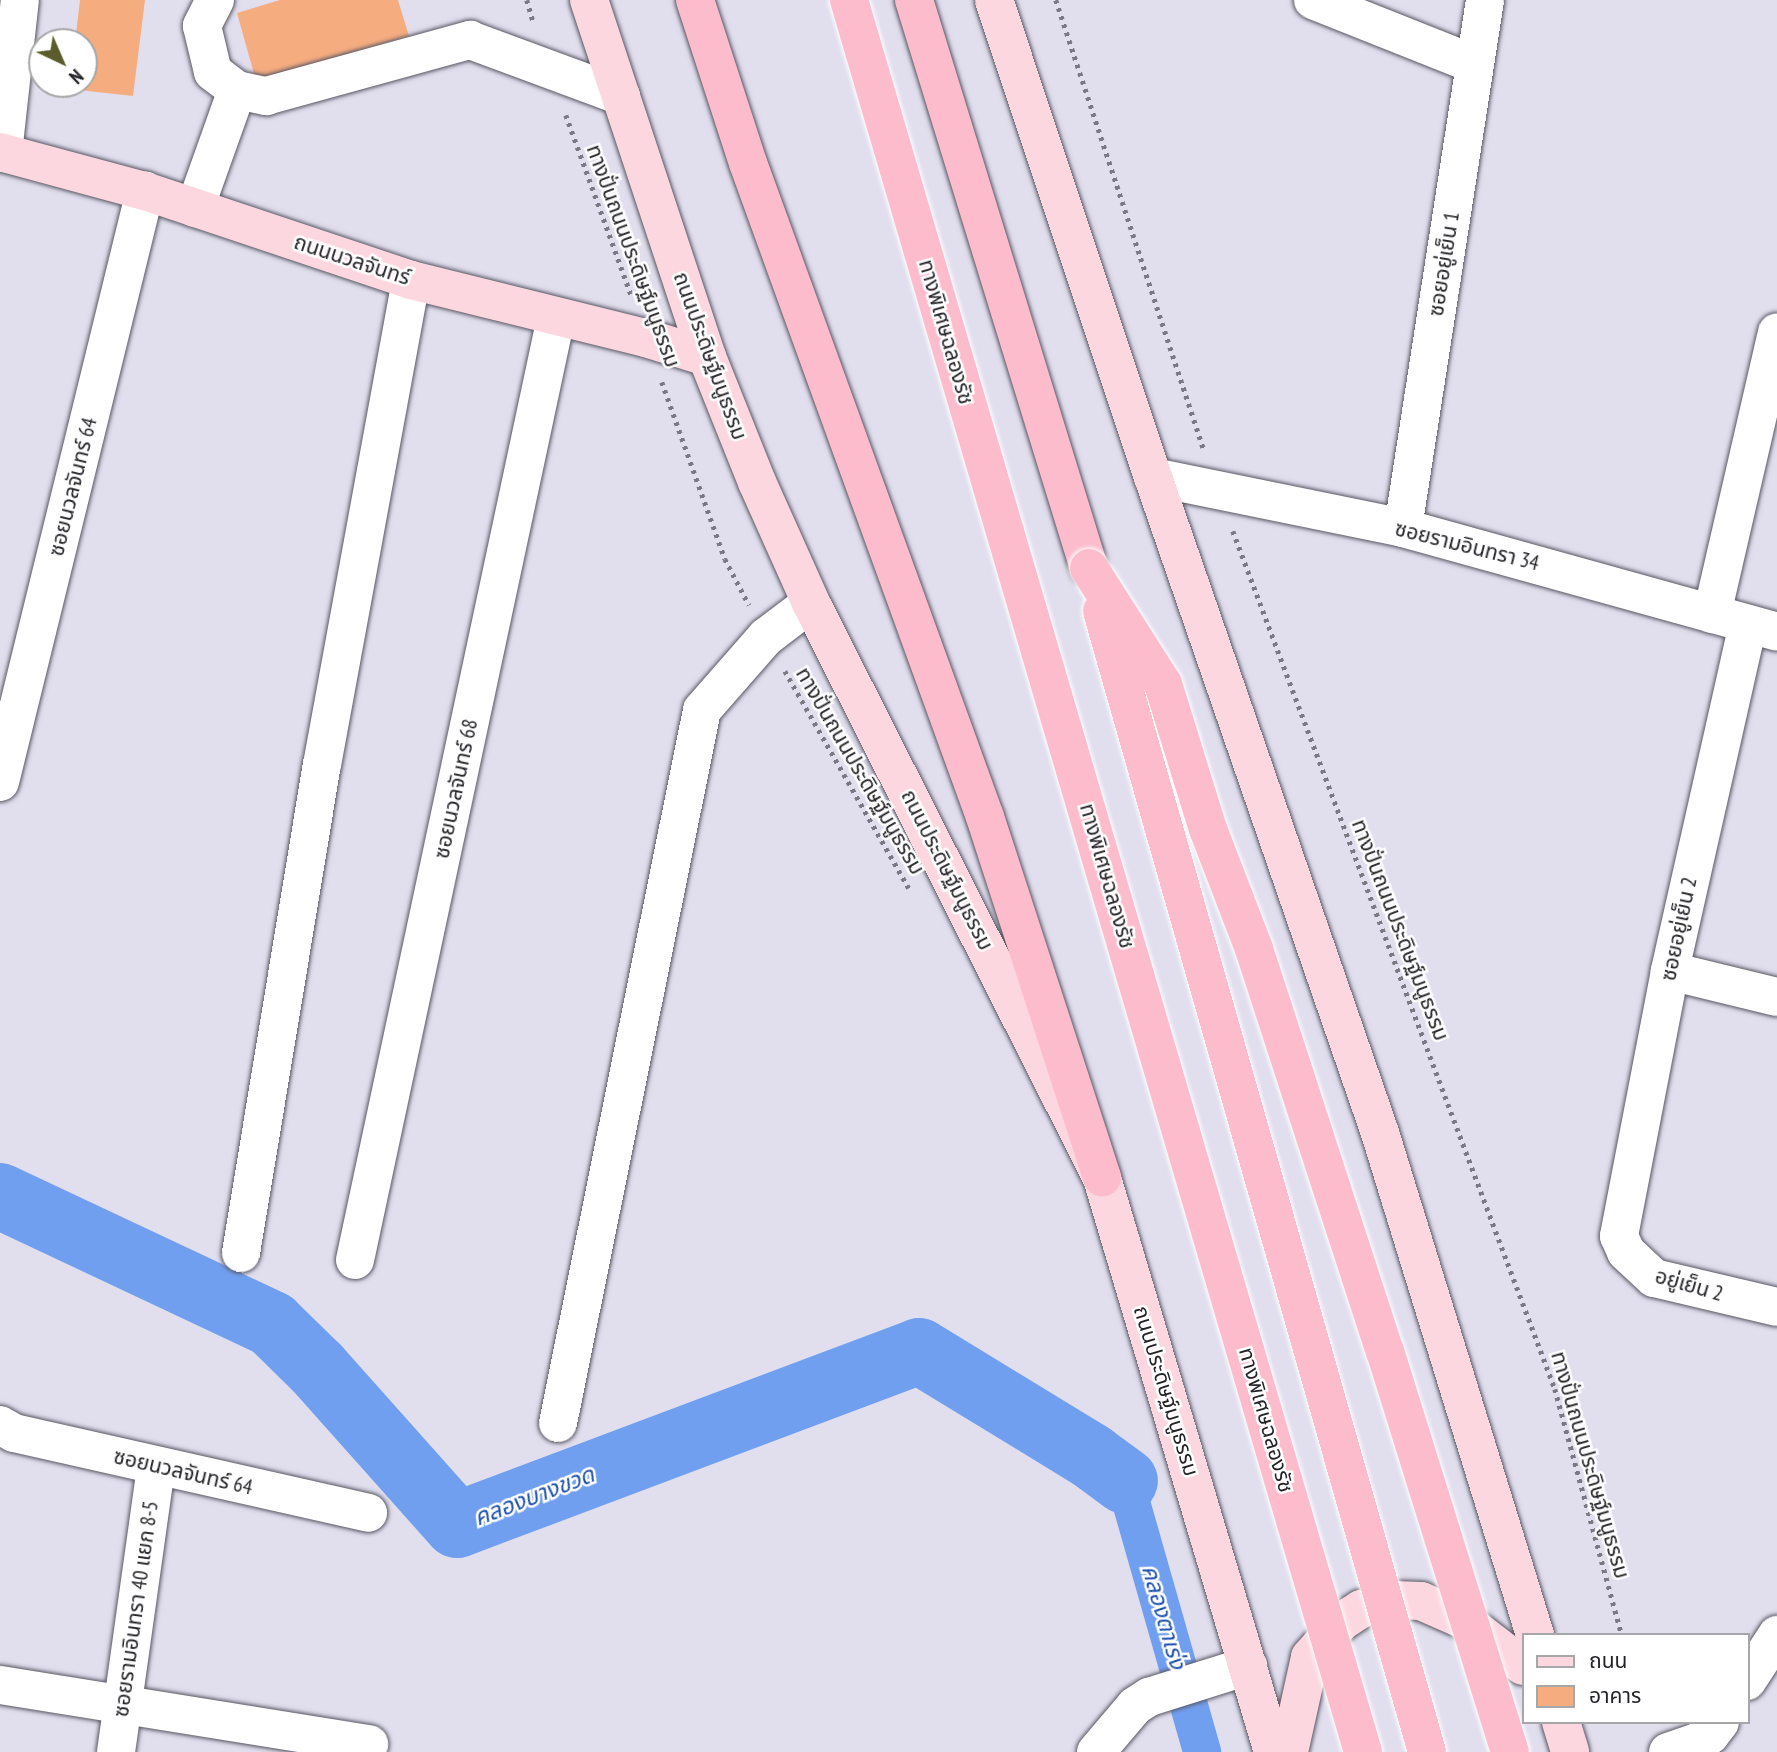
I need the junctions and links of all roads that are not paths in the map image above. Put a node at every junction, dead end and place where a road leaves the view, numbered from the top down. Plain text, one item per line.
1 (20, 0) edge
2 (215, 0) edge
3 (589, 0) edge
4 (695, 0) edge
5 (849, 0) edge
6 (914, 0) edge
7 (994, 0) edge
8 (1313, 0) edge
9 (1485, 0) edge
10 (1475, 64) junction
11 (237, 90) junction
12 (621, 96) junction
13 (1, 153) edge
14 (145, 191) junction
15 (195, 208) junction
16 (411, 280) junction
17 (556, 318) junction
18 (1777, 332) edge
19 (706, 357) junction
20 (1153, 477) junction
21 (1403, 528) junction
22 (1090, 568) junction
23 (811, 603) junction
24 (1712, 614) junction
25 (1762, 628) edge
26 (0, 782) edge
27 (1670, 971) junction
28 (1777, 997) edge
29 (1102, 1178) junction
30 (1619, 1236) joint
31 (241, 1253) dead end
32 (355, 1260) dead end
33 (1777, 1307) edge
34 (558, 1423) dead end
35 (0, 1425) edge
36 (156, 1466) junction
37 (368, 1513) dead end
38 (1534, 1633) edge
39 (1777, 1635) edge
40 (1522, 1665) edge
41 (1248, 1666) junction
42 (1749, 1678) edge
43 (0, 1685) edge
44 (124, 1705) junction
45 (1562, 1724) edge
46 (1718, 1724) edge
47 (369, 1744) dead end
48 (116, 1752) edge
49 (1096, 1752) edge
50 (1273, 1752) edge
51 (1289, 1752) edge
52 (1363, 1752) edge
53 (1427, 1752) edge
54 (1510, 1752) edge
55 (1570, 1752) edge
56 (1668, 1752) edge

1 - 13 street
2 - 11 street
3 - 12 main road, ถนนประดิษฐ์มนูธรรม
4 - 29 highway
5 - 52 highway, ทางพิเศษฉลองรัช, bridge
6 - 22 highway
7 - 20 main road
8 - 10 street
9 - 10 street, ซอยอยู่เย็น 1
10 - 21 street, ซอยอยู่เย็น 1
11 - 12 street
11 - 15 street
12 - 19 main road, ถนนประดิษฐ์มนูธรรม
13 - 14 main road, ถนนนวลจันทร์
14 - 15 main road, ถนนนวลจันทร์
14 - 26 street, ซอยนวลจันทร์ 64
15 - 16 main road, ถนนนวลจันทร์
16 - 17 main road, ถนนนวลจันทร์
16 - 31 street
17 - 19 main road, ถนนนวลจันทร์
17 - 32 street, ซอยนวลจันทร์ 68
18 - 24 street
19 - 23 main road, ถนนประดิษฐ์มนูธรรม
20 - 21 street, ซอยรามอินทรา 34
20 - 38 main road
21 - 24 street, ซอยรามอินทรา 34
22 - 53 highway, bridge
22 - 54 highway, bridge
23 - 29 main road, ถนนประดิษฐ์มนูธรรม
23 - 34 street
24 - 25 street, ซอยรามอินทรา 34
25 - 27 street, ซอยอยู่เย็น 2
27 - 28 street
27 - 30 street, ซอยอยู่เย็น 2
29 - 41 main road, ถนนประดิษฐ์มนูธรรม
30 - 33 street, อยู่เย็น 2
35 - 36 street, ซอยนวลจันทร์ 64
36 - 37 street, ซอยนวลจันทร์ 64
36 - 44 street, ซอยรามอินทรา 40 แยก 8-5
39 - 42 street
40 - 51 main road
41 - 49 street
41 - 50 main road, ถนนประดิษฐ์มนูธรรม
43 - 44 street
44 - 47 street
44 - 48 street, ซอยรามอินทรา 40 แยก 8-5
45 - 55 main road
46 - 56 street

